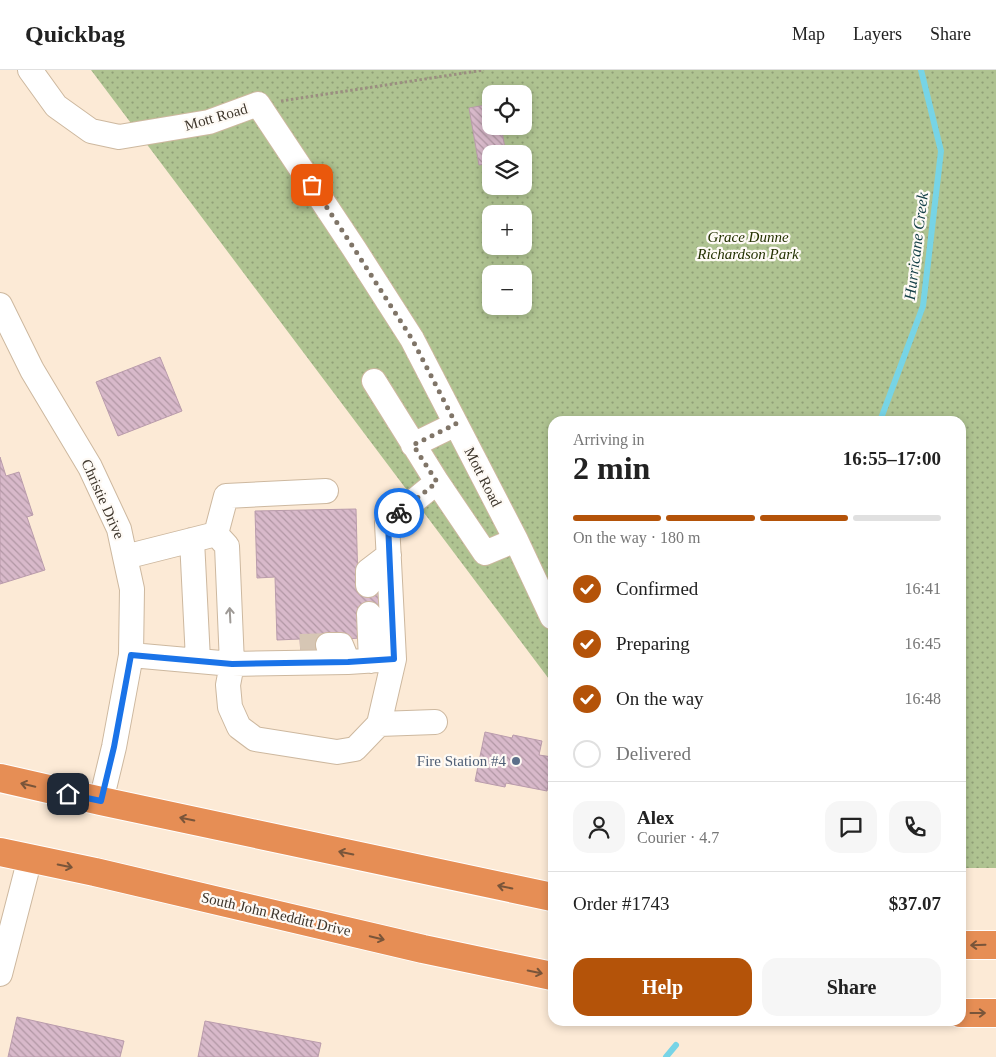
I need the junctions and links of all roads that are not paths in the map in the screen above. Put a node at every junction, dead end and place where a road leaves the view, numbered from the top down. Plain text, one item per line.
1 (30, 70) edge
2 (0, 305) edge
3 (374, 381) dead end
4 (456, 424) junction
5 (413, 445) junction
6 (437, 482) junction
7 (326, 491) dead end
8 (216, 534) junction
9 (192, 540) junction
10 (516, 540) junction
11 (389, 555) junction
12 (125, 557) junction
13 (368, 585) dead end
14 (548, 608) edge
15 (369, 614) dead end
16 (328, 645) tunnel mouth
17 (300, 646) tunnel mouth
18 (131, 655) junction
19 (198, 660) junction
20 (371, 661) junction
21 (282, 662) junction
22 (232, 664) junction
23 (435, 722) dead end
24 (380, 724) junction
25 (0, 778) edge
26 (101, 801) junction
27 (0, 852) edge
28 (30, 858) junction
29 (548, 896) edge
30 (996, 945) edge
31 (966, 946) edge
32 (0, 974) edge
33 (548, 975) edge
34 (966, 1013) edge
35 (996, 1013) edge

1 - 4 street, Mott Road
2 - 12 street, Christie Drive
3 - 5 street
4 - 5 street
4 - 10 street, Mott Road
5 - 6 street
6 - 10 street
6 - 11 street
7 - 8 street
8 - 9 street
22 -> 8 street
9 - 12 street
9 - 19 street
10 - 14 street, Mott Road
11 - 13 street
11 - 20 street
12 - 18 street, Christie Drive
15 - 20 street
16 - 20 street
17 - 21 street
18 - 19 street
18 - 26 street, Christie Drive
19 - 22 street
20 - 21 street
20 - 24 street
21 - 22 street
22 - 24 street
23 - 24 street
26 -> 25 highway
29 -> 26 highway
27 - 28 highway, South John Redditt Drive
28 - 32 street
28 -> 33 highway, South John Redditt Drive
30 -> 31 highway
34 -> 35 highway

